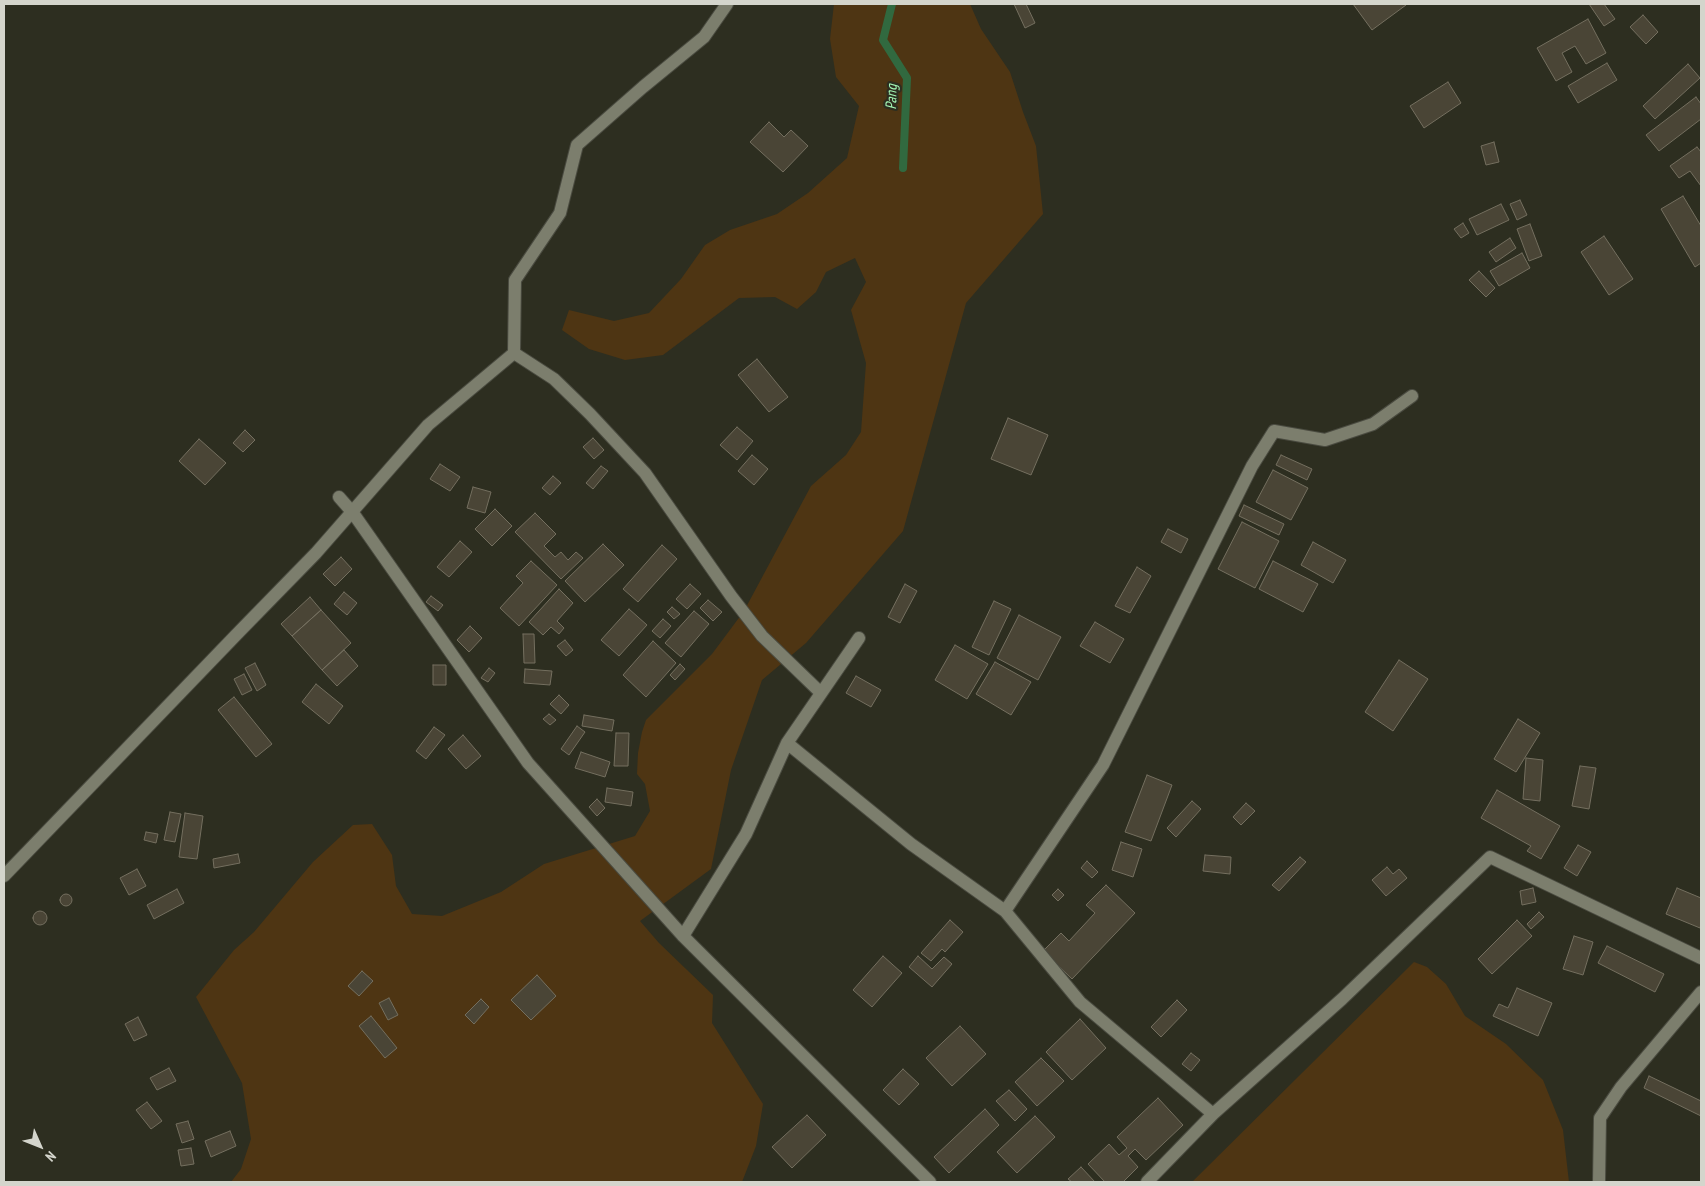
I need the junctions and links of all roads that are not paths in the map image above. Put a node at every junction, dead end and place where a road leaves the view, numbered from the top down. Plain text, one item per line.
1 (727, 4) edge
2 (514, 353) junction
3 (1412, 396) dead end
4 (339, 497) dead end
5 (353, 513) junction
6 (859, 638) dead end
7 (821, 693) junction
8 (787, 742) junction
9 (4, 876) edge
10 (1005, 911) junction
11 (683, 936) junction
12 (1701, 958) edge
13 (1701, 992) edge
14 (1213, 1114) junction
15 (930, 1182) edge
16 (1147, 1182) edge
17 (1599, 1182) edge

1 - 2 street
2 - 5 street
2 - 7 street
3 - 10 street
4 - 5 street
5 - 9 street
5 - 11 street
6 - 7 street
7 - 8 street
8 - 10 street
8 - 11 street
10 - 14 street
11 - 15 street
12 - 14 street
13 - 17 street
14 - 16 street

